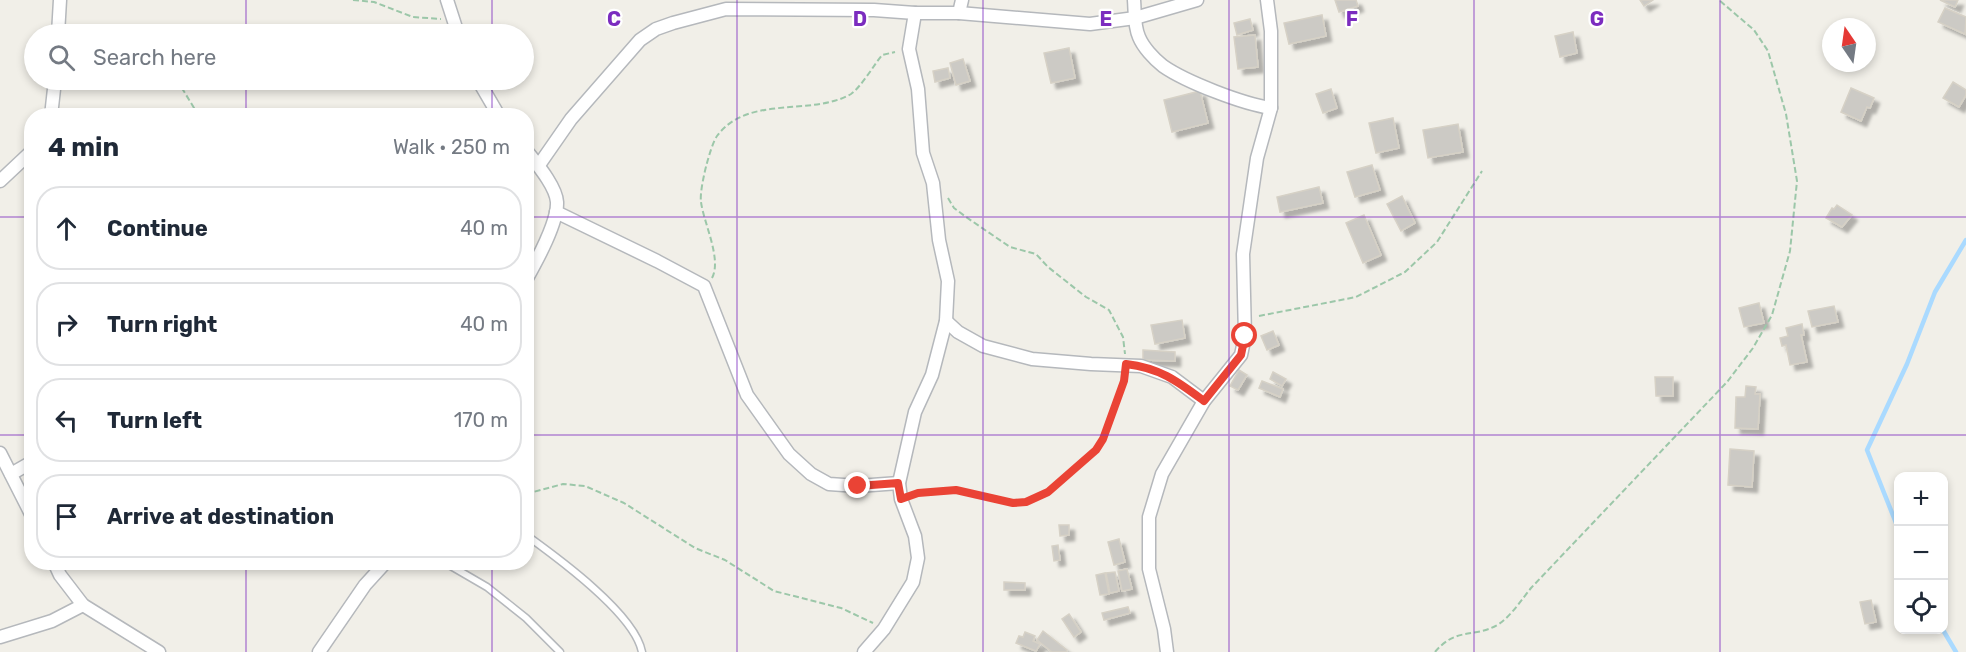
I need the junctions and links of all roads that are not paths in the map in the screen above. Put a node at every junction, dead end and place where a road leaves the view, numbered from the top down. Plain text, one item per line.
1 (60, 0) edge
2 (447, 0) edge
3 (1134, 0) edge
4 (1197, 0) edge
5 (1267, 0) edge
6 (730, 4) edge
7 (960, 6) edge
8 (915, 13) junction
9 (1135, 18) junction
10 (59, 24) edge
11 (454, 24) edge
12 (54, 90) edge
13 (484, 90) edge
14 (52, 108) edge
15 (495, 108) edge
16 (1271, 108) junction
17 (24, 158) edge
18 (534, 159) edge
19 (539, 165) junction
20 (0, 181) edge
21 (556, 212) junction
22 (534, 266) edge
23 (946, 321) junction
24 (1204, 401) junction
25 (0, 453) edge
26 (24, 467) edge
27 (11, 474) junction
28 (898, 483) junction
29 (24, 500) edge
30 (534, 541) edge
31 (58, 570) edge
32 (379, 570) edge
33 (458, 570) edge
34 (83, 605) junction
35 (0, 637) edge
36 (159, 652) edge
37 (319, 652) edge
38 (560, 652) edge
39 (642, 652) edge
40 (864, 652) edge
41 (1167, 652) edge

1 - 10 street
2 - 11 street
3 - 9 street
4 - 9 street
5 - 16 street
6 - 8 street
6 - 19 street
7 - 8 street
7 - 9 street
8 - 23 street
9 - 16 street
12 - 14 street
13 - 15 street
16 - 24 street
17 - 20 street
18 - 19 street
19 - 21 street
21 - 22 street
21 - 28 street
23 - 24 street
23 - 28 street
24 - 41 street
25 - 27 street
26 - 27 street
27 - 29 street
28 - 40 street
30 - 39 lane
31 - 34 street
32 - 37 street
33 - 38 lane
34 - 35 street
34 - 36 street

